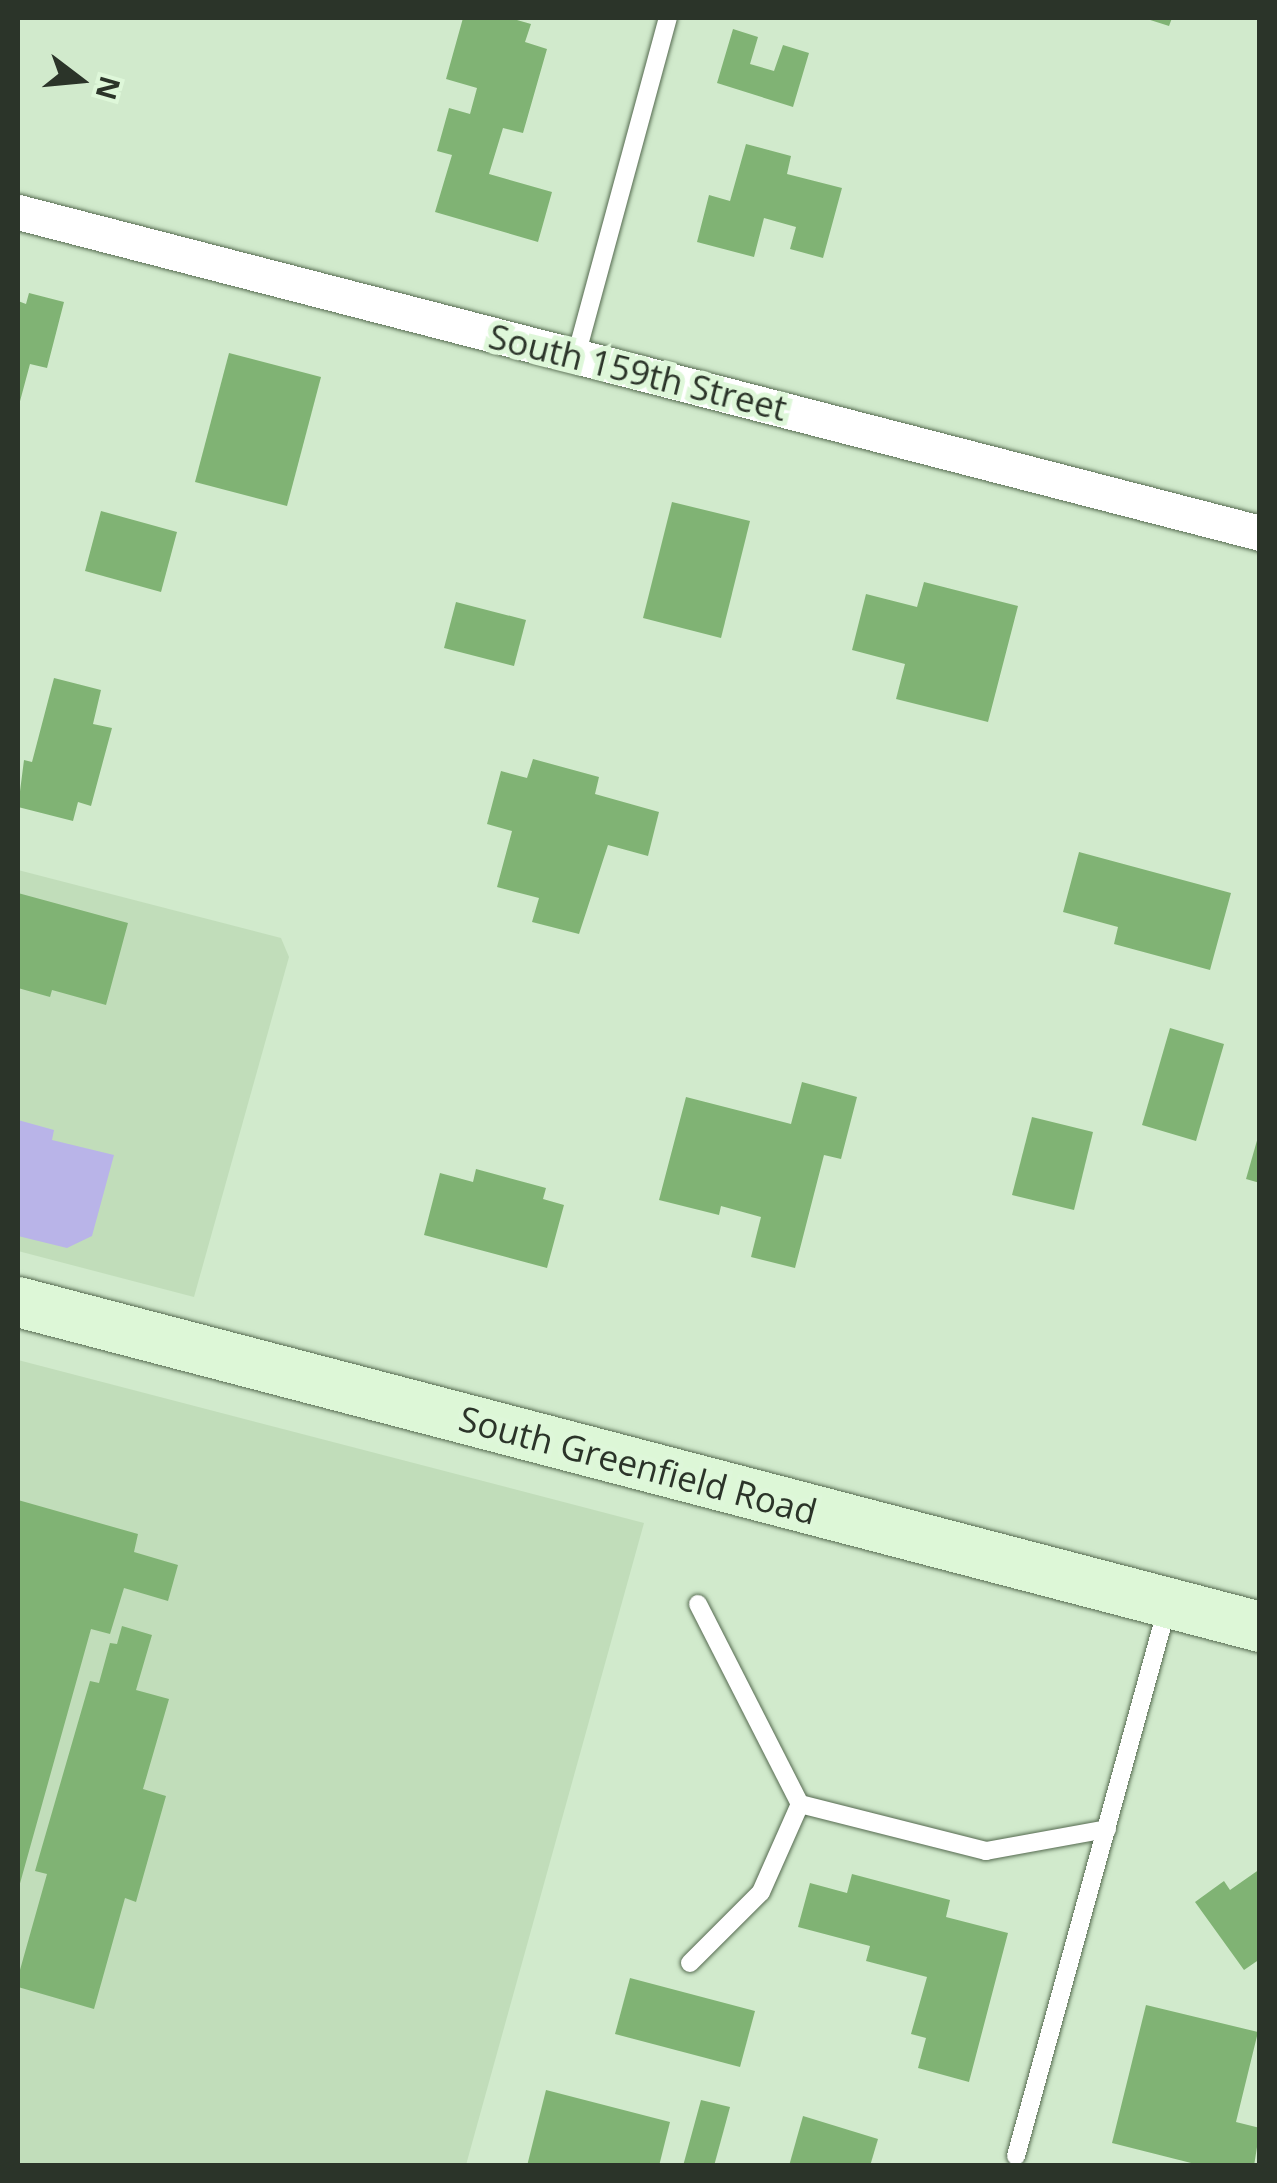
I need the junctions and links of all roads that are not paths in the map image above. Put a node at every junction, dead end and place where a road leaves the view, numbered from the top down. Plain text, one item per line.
1 (668, 18) edge
2 (18, 212) edge
3 (576, 356) junction
4 (1260, 533) edge
5 (18, 1302) edge
6 (1168, 1603) junction
7 (698, 1604) dead end
8 (1260, 1627) edge
9 (800, 1804) junction
10 (1106, 1829) junction
11 (690, 1963) dead end
12 (1016, 2156) dead end

1 - 3 lane
2 - 3 street, South 159th Street
3 - 4 street, South 159th Street
5 - 6 main road, South Greenfield Road
6 - 8 main road, South Greenfield Road
6 - 10 lane
7 - 9 lane
9 - 10 lane
9 - 11 lane
10 - 12 lane

